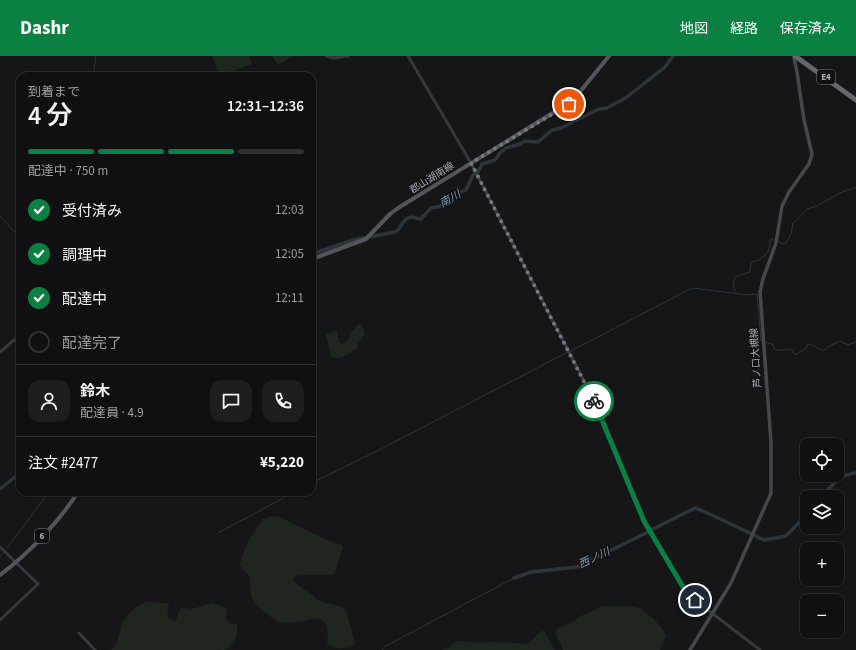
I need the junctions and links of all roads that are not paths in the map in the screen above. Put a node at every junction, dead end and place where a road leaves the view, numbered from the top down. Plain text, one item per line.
1 (326, 56) edge
2 (348, 56) edge
3 (408, 56) edge
4 (609, 56) edge
5 (802, 56) edge
6 (795, 57) edge
7 (856, 96) edge
8 (856, 100) edge
9 (471, 163) junction
10 (316, 258) edge
11 (16, 338) edge
12 (0, 352) edge
13 (75, 496) edge
14 (0, 547) edge
15 (17, 562) junction
16 (0, 575) edge
17 (712, 614) junction
18 (0, 620) edge
19 (79, 633) dead end
20 (95, 650) edge
21 (690, 650) edge
22 (760, 650) edge

1 - 2 street
3 - 9 street
4 - 9 main road, 郡山湖南線
5 - 7 highway, E4
6 - 8 highway, E4
6 - 17 main road, 芦ノ口大槻線
9 - 10 main road, 郡山湖南線
9 - 17 street
11 - 12 street
13 - 15 main road, 6
14 - 15 street
15 - 16 main road, 6
15 - 18 street
17 - 21 main road, 芦ノ口大槻線
17 - 22 street
19 - 20 street

